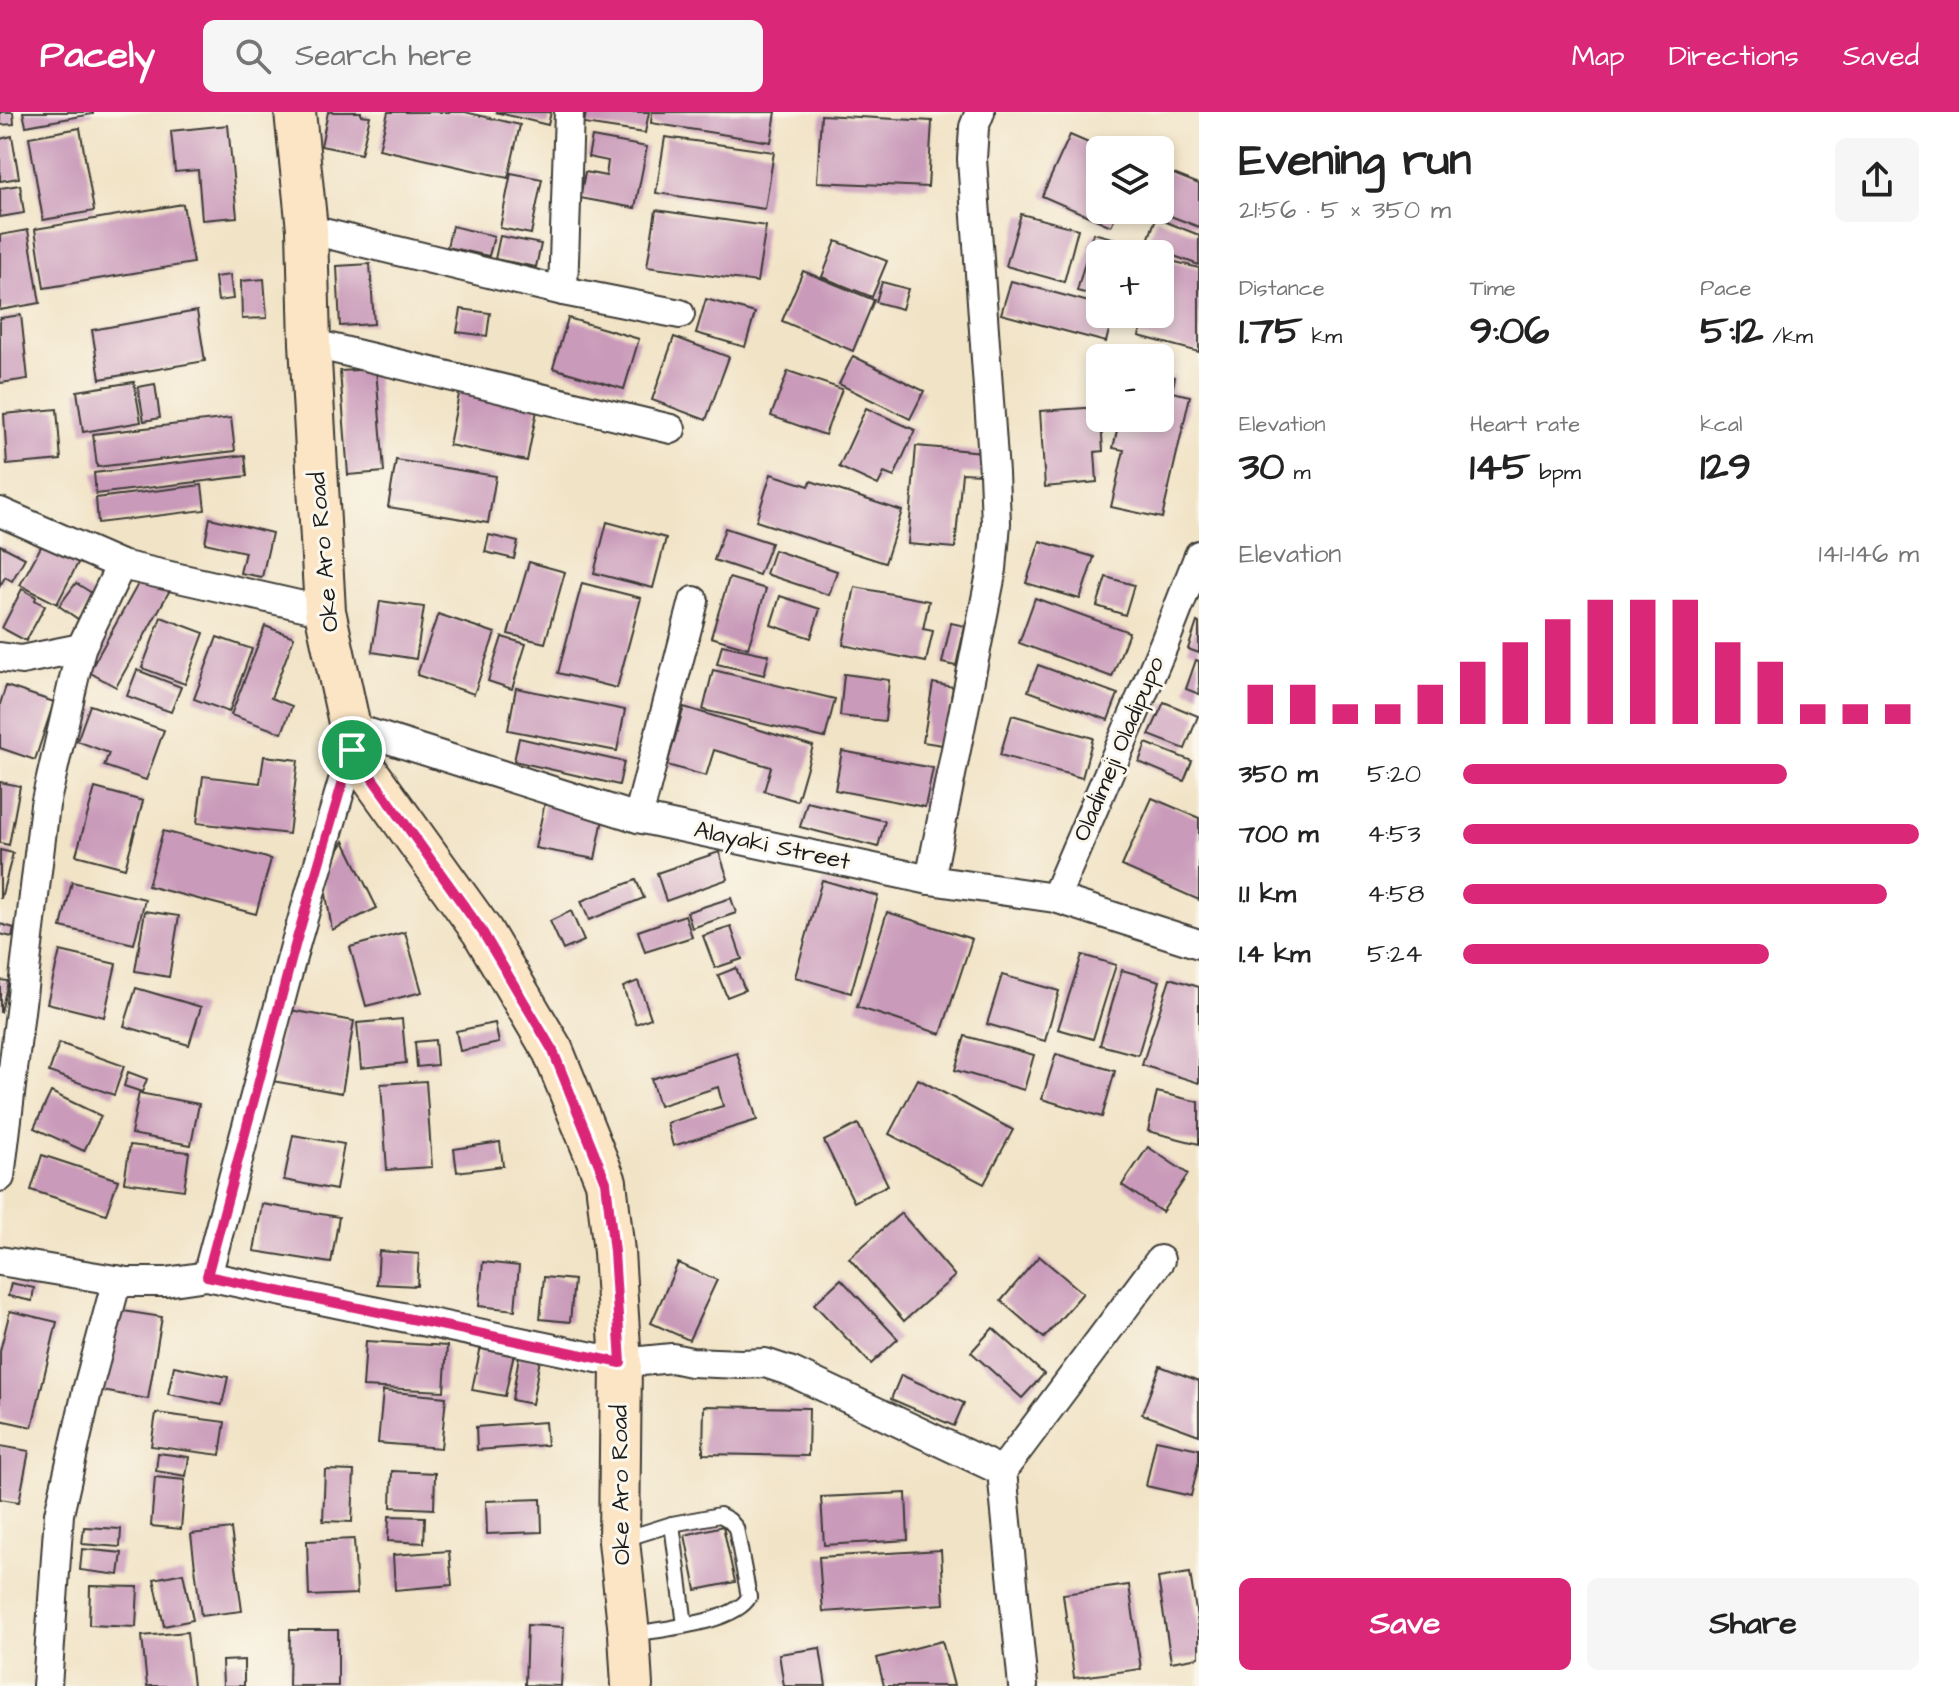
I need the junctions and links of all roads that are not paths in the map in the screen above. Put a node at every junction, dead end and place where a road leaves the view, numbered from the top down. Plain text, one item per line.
1 (295, 112) edge
2 (569, 112) edge
3 (980, 112) edge
4 (307, 229) junction
5 (563, 291) junction
6 (680, 314) dead end
7 (310, 343) junction
8 (671, 429) dead end
9 (0, 512) edge
10 (1199, 555) edge
11 (121, 565) junction
12 (694, 601) dead end
13 (325, 611) junction
14 (81, 648) junction
15 (7, 665) edge
16 (351, 738) junction
17 (638, 818) junction
18 (930, 880) junction
19 (1055, 898) junction
20 (1199, 944) edge
21 (0, 1177) edge
22 (1160, 1260) dead end
23 (0, 1261) edge
24 (207, 1276) junction
25 (117, 1280) junction
26 (621, 1363) junction
27 (1002, 1471) junction
28 (672, 1524) junction
29 (619, 1541) junction
30 (685, 1625) junction
31 (629, 1634) junction
32 (47, 1686) edge
33 (632, 1686) edge
34 (1023, 1686) edge

1 - 4 main road, Oke Aro Road
2 - 5 street
3 - 18 street
4 - 5 street
4 - 7 main road, Oke Aro Road
5 - 6 street
7 - 8 street
7 - 13 main road, Oke Aro Road
9 - 11 street
10 - 19 street, Oladimeji Oladipupo
11 - 13 street
11 - 14 street
12 - 17 street
13 - 16 main road, Oke Aro Road
14 - 15 street
14 - 21 street
16 - 17 street, Alayaki Street
16 - 24 street
16 - 26 main road, Oke Aro Road
17 - 18 street, Alayaki Street
18 - 19 street, Alayaki Street
19 - 20 street, Alayaki Street
22 - 27 street
23 - 25 street
24 - 25 street
24 - 26 street
25 - 32 street
26 - 27 street
26 - 29 main road, Oke Aro Road
27 - 34 street
28 - 29 lane
28 - 30 lane
28 - 30 lane
29 - 31 main road, Oke Aro Road
30 - 31 lane
31 - 33 main road, Oke Aro Road

